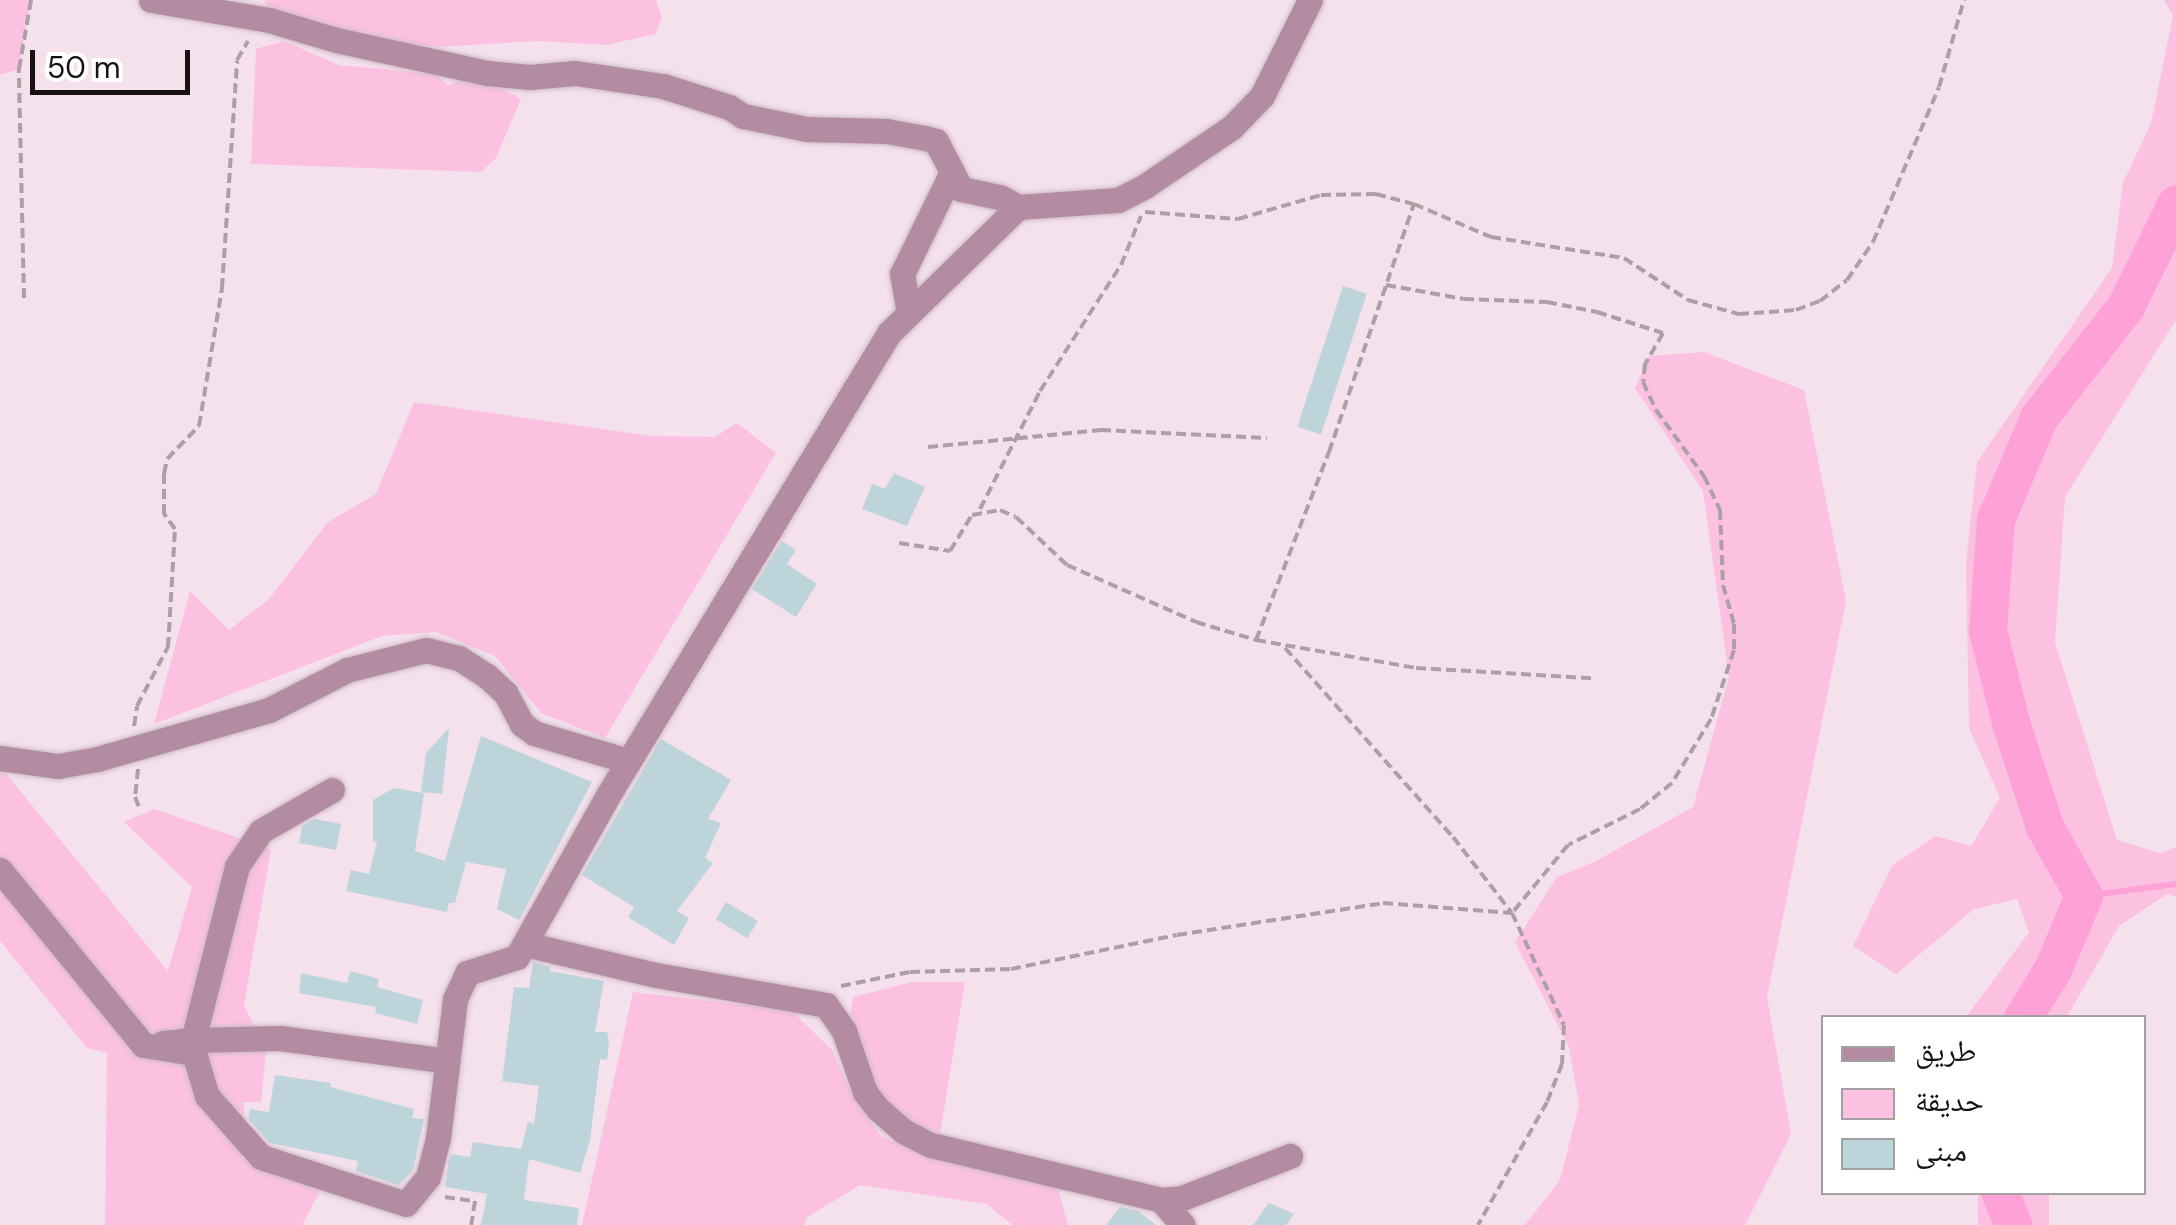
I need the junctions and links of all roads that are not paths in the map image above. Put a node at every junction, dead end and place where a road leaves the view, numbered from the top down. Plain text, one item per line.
1 (151, 0) edge
2 (1310, 0) edge
3 (952, 172) junction
4 (1018, 207) junction
5 (909, 313) junction
6 (0, 758) edge
7 (628, 761) junction
8 (332, 790) dead end
9 (0, 870) edge
10 (525, 944) junction
11 (193, 1040) junction
12 (143, 1045) junction
13 (448, 1061) junction
14 (1290, 1156) dead end
15 (1161, 1200) junction
16 (1182, 1225) edge

1 - 3 street
2 - 4 street
3 - 4 street
3 - 5 street
4 - 5 street
5 - 7 street
6 - 7 street
7 - 10 street
8 - 11 street
9 - 12 street
10 - 13 street
10 - 15 street
11 - 12 street
11 - 13 street
12 - 13 street
14 - 15 street
15 - 16 street

